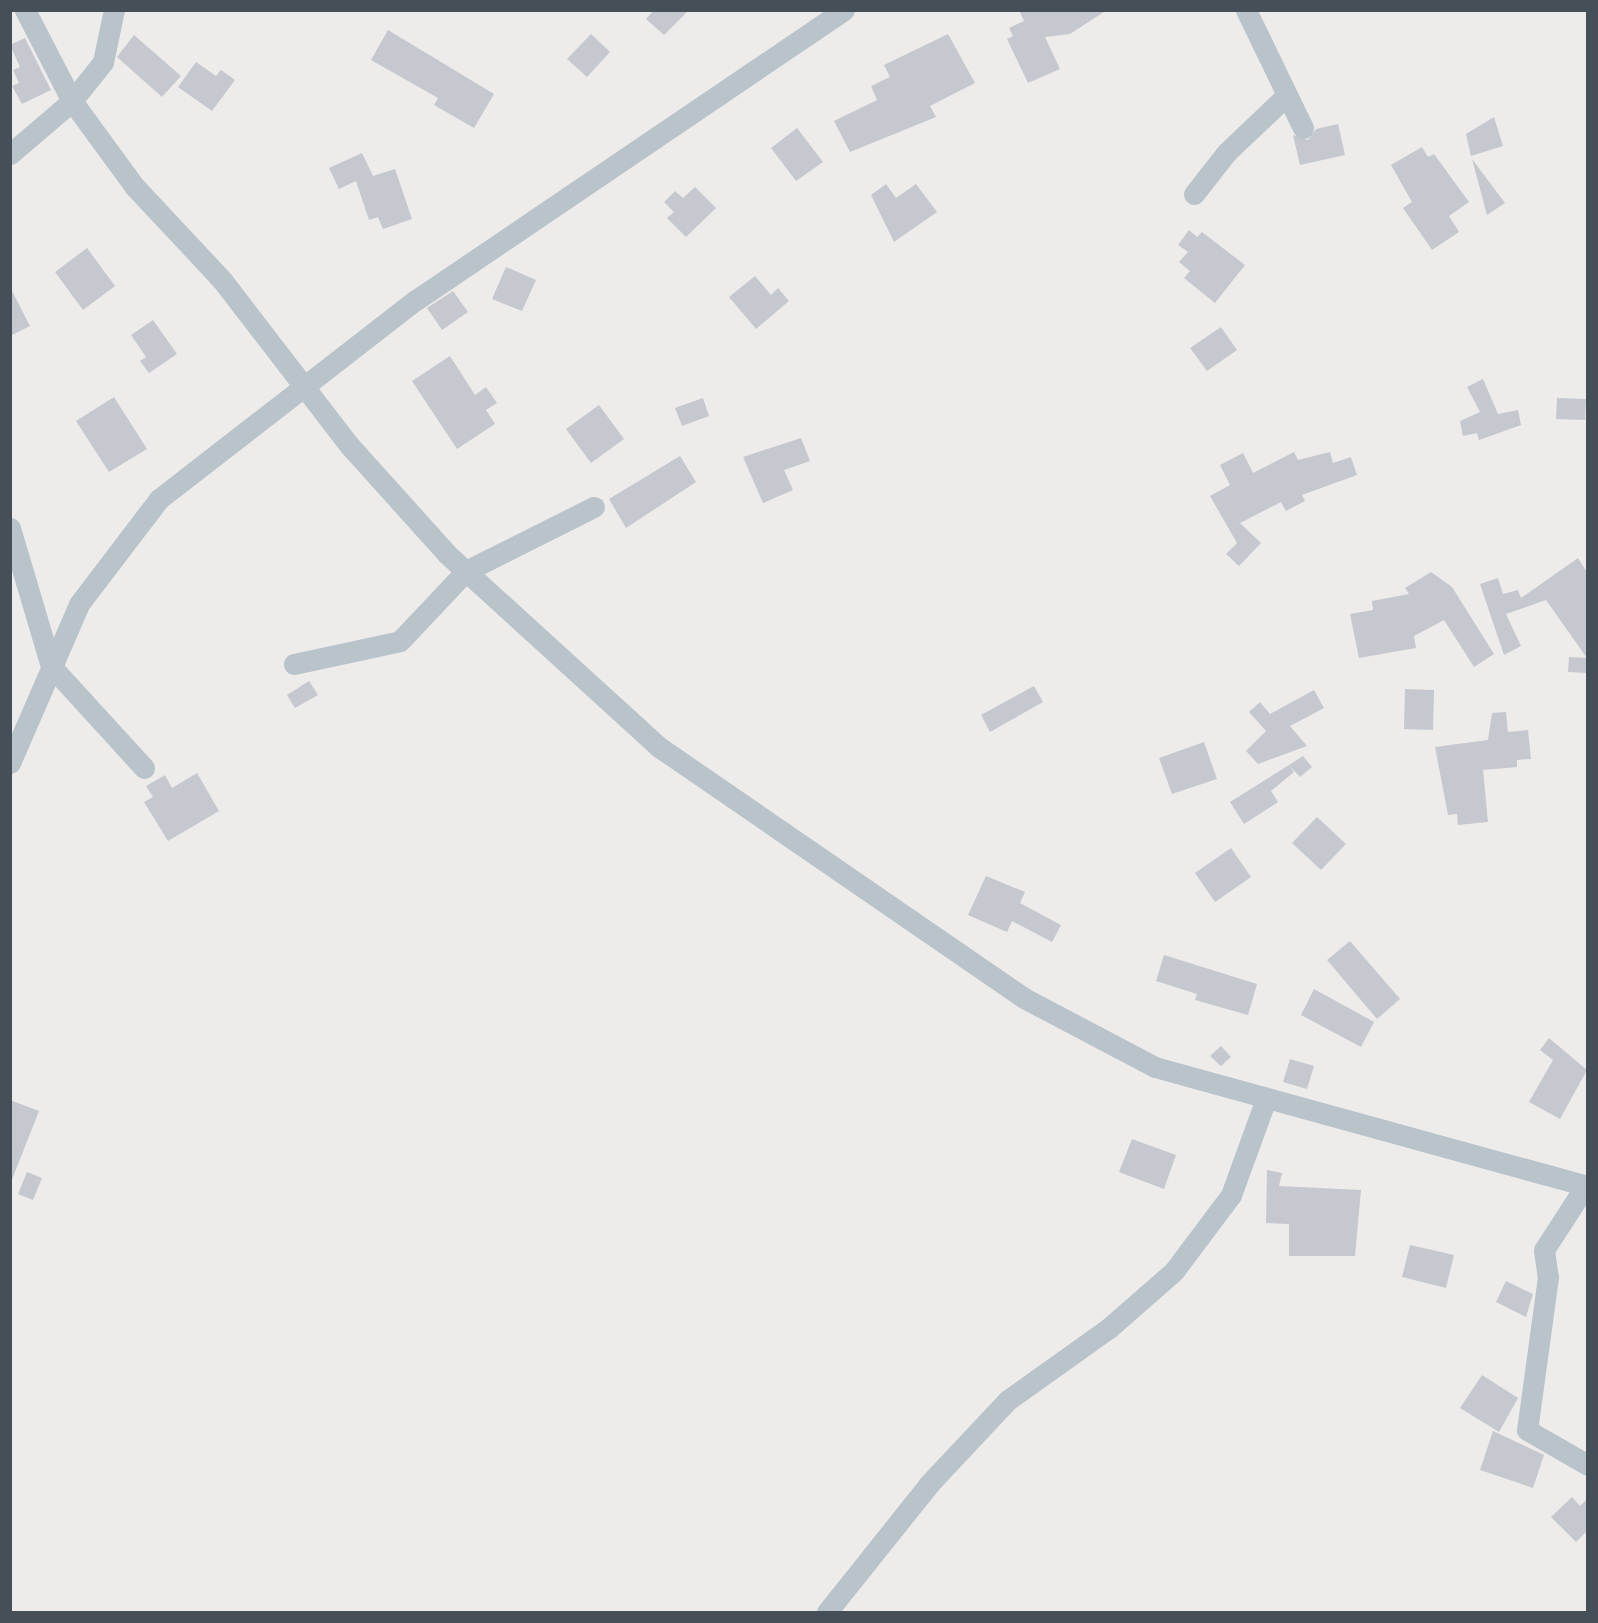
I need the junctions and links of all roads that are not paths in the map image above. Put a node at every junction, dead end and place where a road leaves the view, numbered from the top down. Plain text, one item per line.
1 (25, 10) edge
2 (114, 10) edge
3 (844, 10) edge
4 (1246, 10) edge
5 (1285, 97) junction
6 (72, 101) junction
7 (1303, 128) dead end
8 (10, 154) edge
9 (1194, 194) dead end
10 (308, 387) junction
11 (594, 507) dead end
12 (10, 528) edge
13 (466, 571) junction
14 (294, 664) dead end
15 (51, 666) junction
16 (10, 763) edge
17 (144, 768) dead end
18 (1266, 1099) junction
19 (1587, 1185) edge
20 (1587, 1465) edge
21 (827, 1612) edge

1 - 6 street
2 - 6 street
3 - 10 street
4 - 5 street
5 - 7 street
5 - 9 street
6 - 8 street
6 - 10 street
10 - 13 street
10 - 15 street
11 - 13 street
12 - 15 street
13 - 14 street
13 - 18 street
15 - 16 street
15 - 17 street
18 - 19 street
18 - 21 street
19 - 20 street

